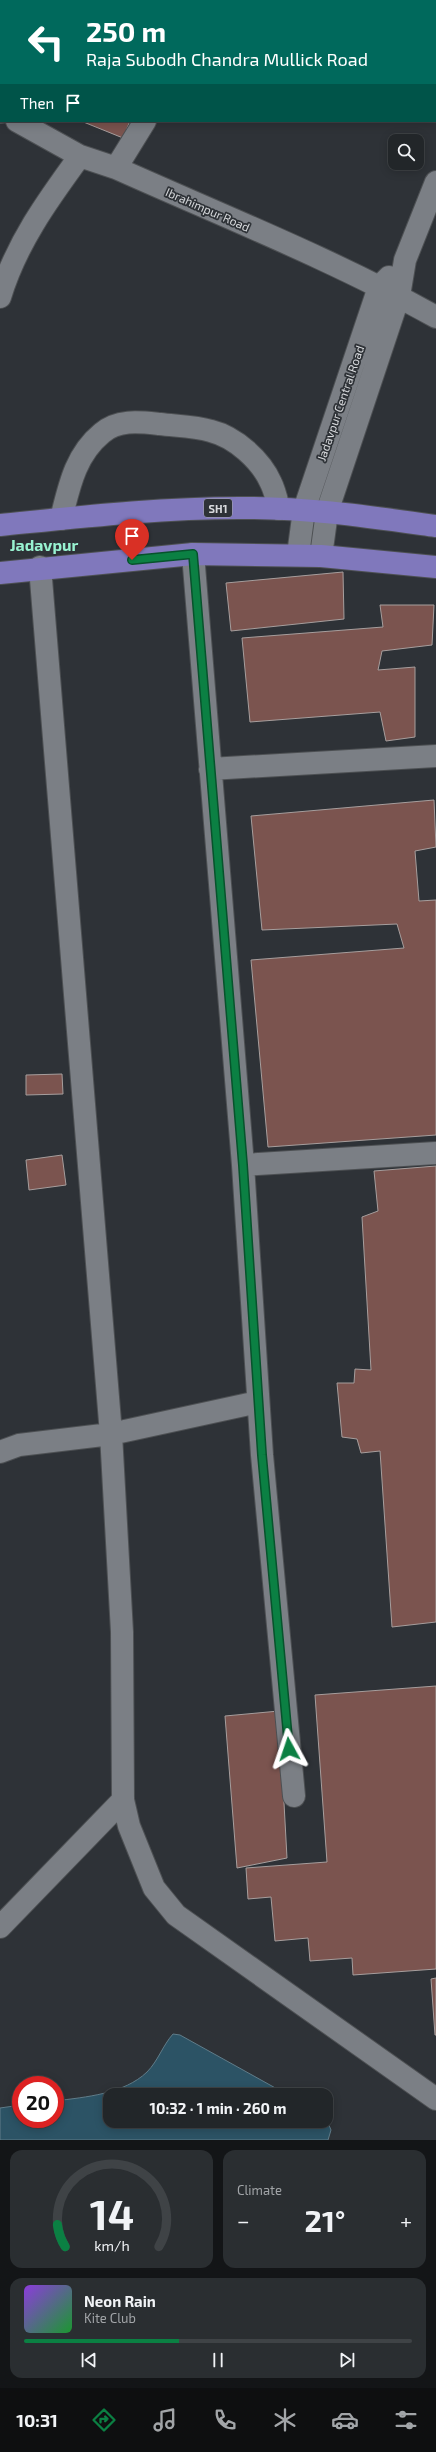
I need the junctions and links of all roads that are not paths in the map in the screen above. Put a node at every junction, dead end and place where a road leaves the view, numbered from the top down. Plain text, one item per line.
1 (19, 122) edge
2 (144, 122) edge
3 (80, 156) junction
4 (116, 168) junction
5 (436, 182) edge
6 (404, 260) junction
7 (379, 287) junction
8 (399, 296) junction
9 (0, 297) edge
10 (436, 317) edge
11 (279, 509) junction
12 (304, 510) junction
13 (327, 512) junction
14 (61, 519) junction
15 (0, 525) edge
16 (436, 526) edge
17 (193, 554) junction
18 (298, 555) junction
19 (321, 556) junction
20 (40, 567) junction
21 (436, 567) edge
22 (0, 573) edge
23 (436, 756) edge
24 (210, 769) junction
25 (436, 1153) edge
26 (243, 1165) junction
27 (258, 1402) junction
28 (110, 1434) junction
29 (0, 1452) edge
30 (294, 1796) dead end
31 (123, 1800) junction
32 (0, 1927) edge
33 (436, 2099) edge

1 - 3 street, Ibrahimpur Road
2 - 4 street
3 - 4 street, Ibrahimpur Road
3 - 9 street
4 - 7 street, Ibrahimpur Road
5 - 6 street, Jadavpur Central Road
6 - 7 street, Jadavpur Central Road
6 - 8 street, Jadavpur Central Road
7 - 8 street, Ibrahimpur Road
7 - 12 street, Jadavpur Central Road
8 - 10 street, Ibrahimpur Road
8 - 13 street, Jadavpur Central Road
11 - 12 main road, SH1
11 - 14 main road, SH1
11 - 14 street
12 - 13 main road, SH1
12 - 18 street, Jadavpur Central Road
13 - 16 main road, SH1
13 - 19 street, Jadavpur Central Road
14 - 15 main road, SH1
17 - 18 main road
17 - 20 main road
17 - 24 street
18 - 19 main road
19 - 21 main road
20 - 22 main road
20 - 28 street
23 - 24 street
24 - 26 street
25 - 26 street
26 - 27 street
27 - 28 street
27 - 30 street
28 - 29 street
28 - 31 street
31 - 32 street
31 - 33 street

